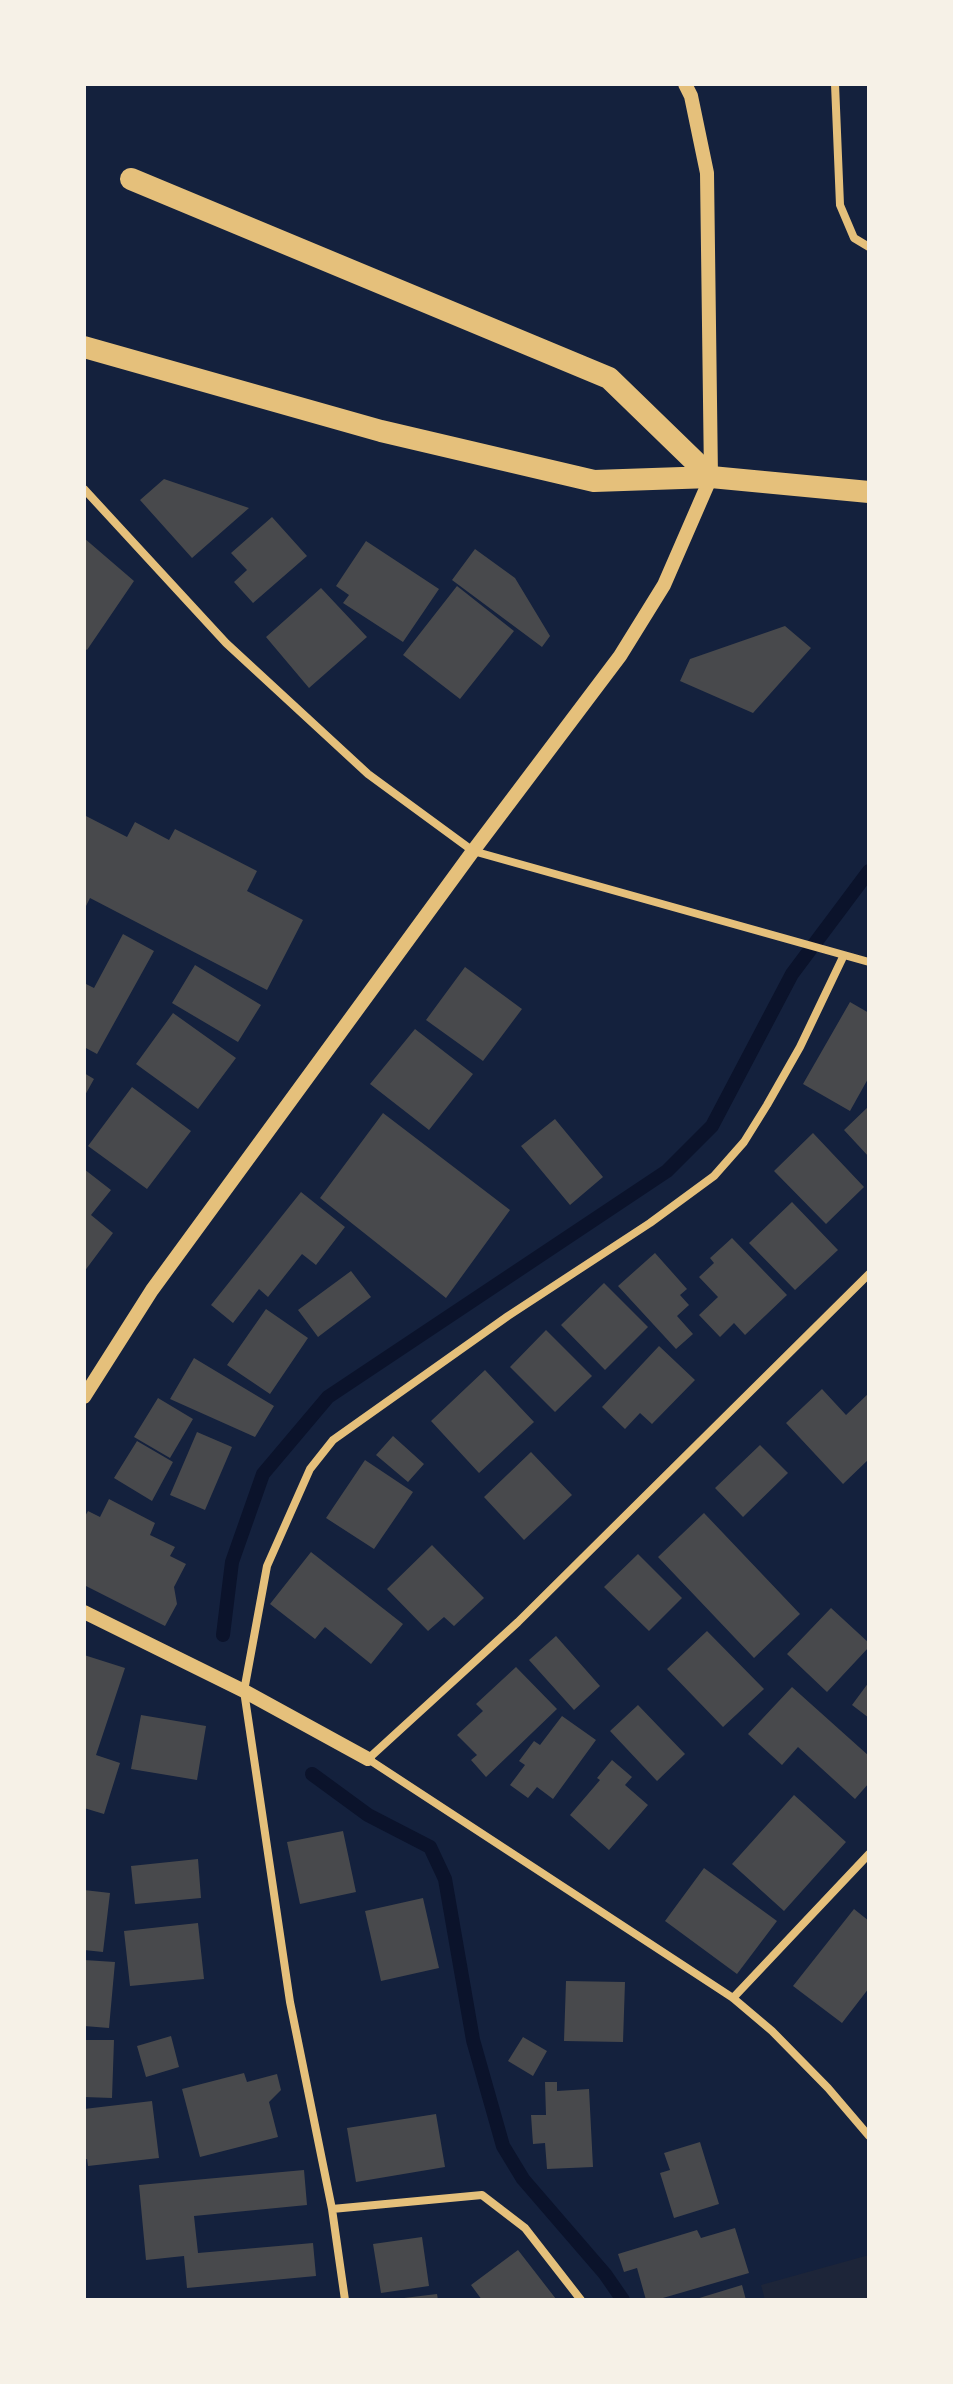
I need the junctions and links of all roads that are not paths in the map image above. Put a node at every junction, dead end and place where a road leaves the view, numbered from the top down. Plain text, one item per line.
1 (685, 84) edge
2 (835, 84) edge
3 (131, 179) dead end
4 (869, 247) edge
5 (84, 347) edge
6 (711, 477) junction
7 (84, 489) edge
8 (869, 492) edge
9 (473, 851) junction
10 (843, 957) junction
11 (869, 962) edge
12 (869, 1274) edge
13 (84, 1397) edge
14 (84, 1612) edge
15 (244, 1691) junction
16 (368, 1759) junction
17 (869, 1854) edge
18 (733, 1998) junction
19 (869, 2136) edge
20 (332, 2209) junction
21 (345, 2300) edge
22 (581, 2300) edge

1 - 6 street
2 - 4 street
3 - 6 highway
5 - 6 highway
6 - 8 highway
6 - 9 street
7 - 9 street
9 - 10 street
9 - 13 street
10 - 11 street
10 - 15 street
12 - 16 street
14 - 15 street
15 - 16 street
15 - 20 street
16 - 18 street
17 - 18 street
18 - 19 street
20 - 21 street
20 - 22 street

